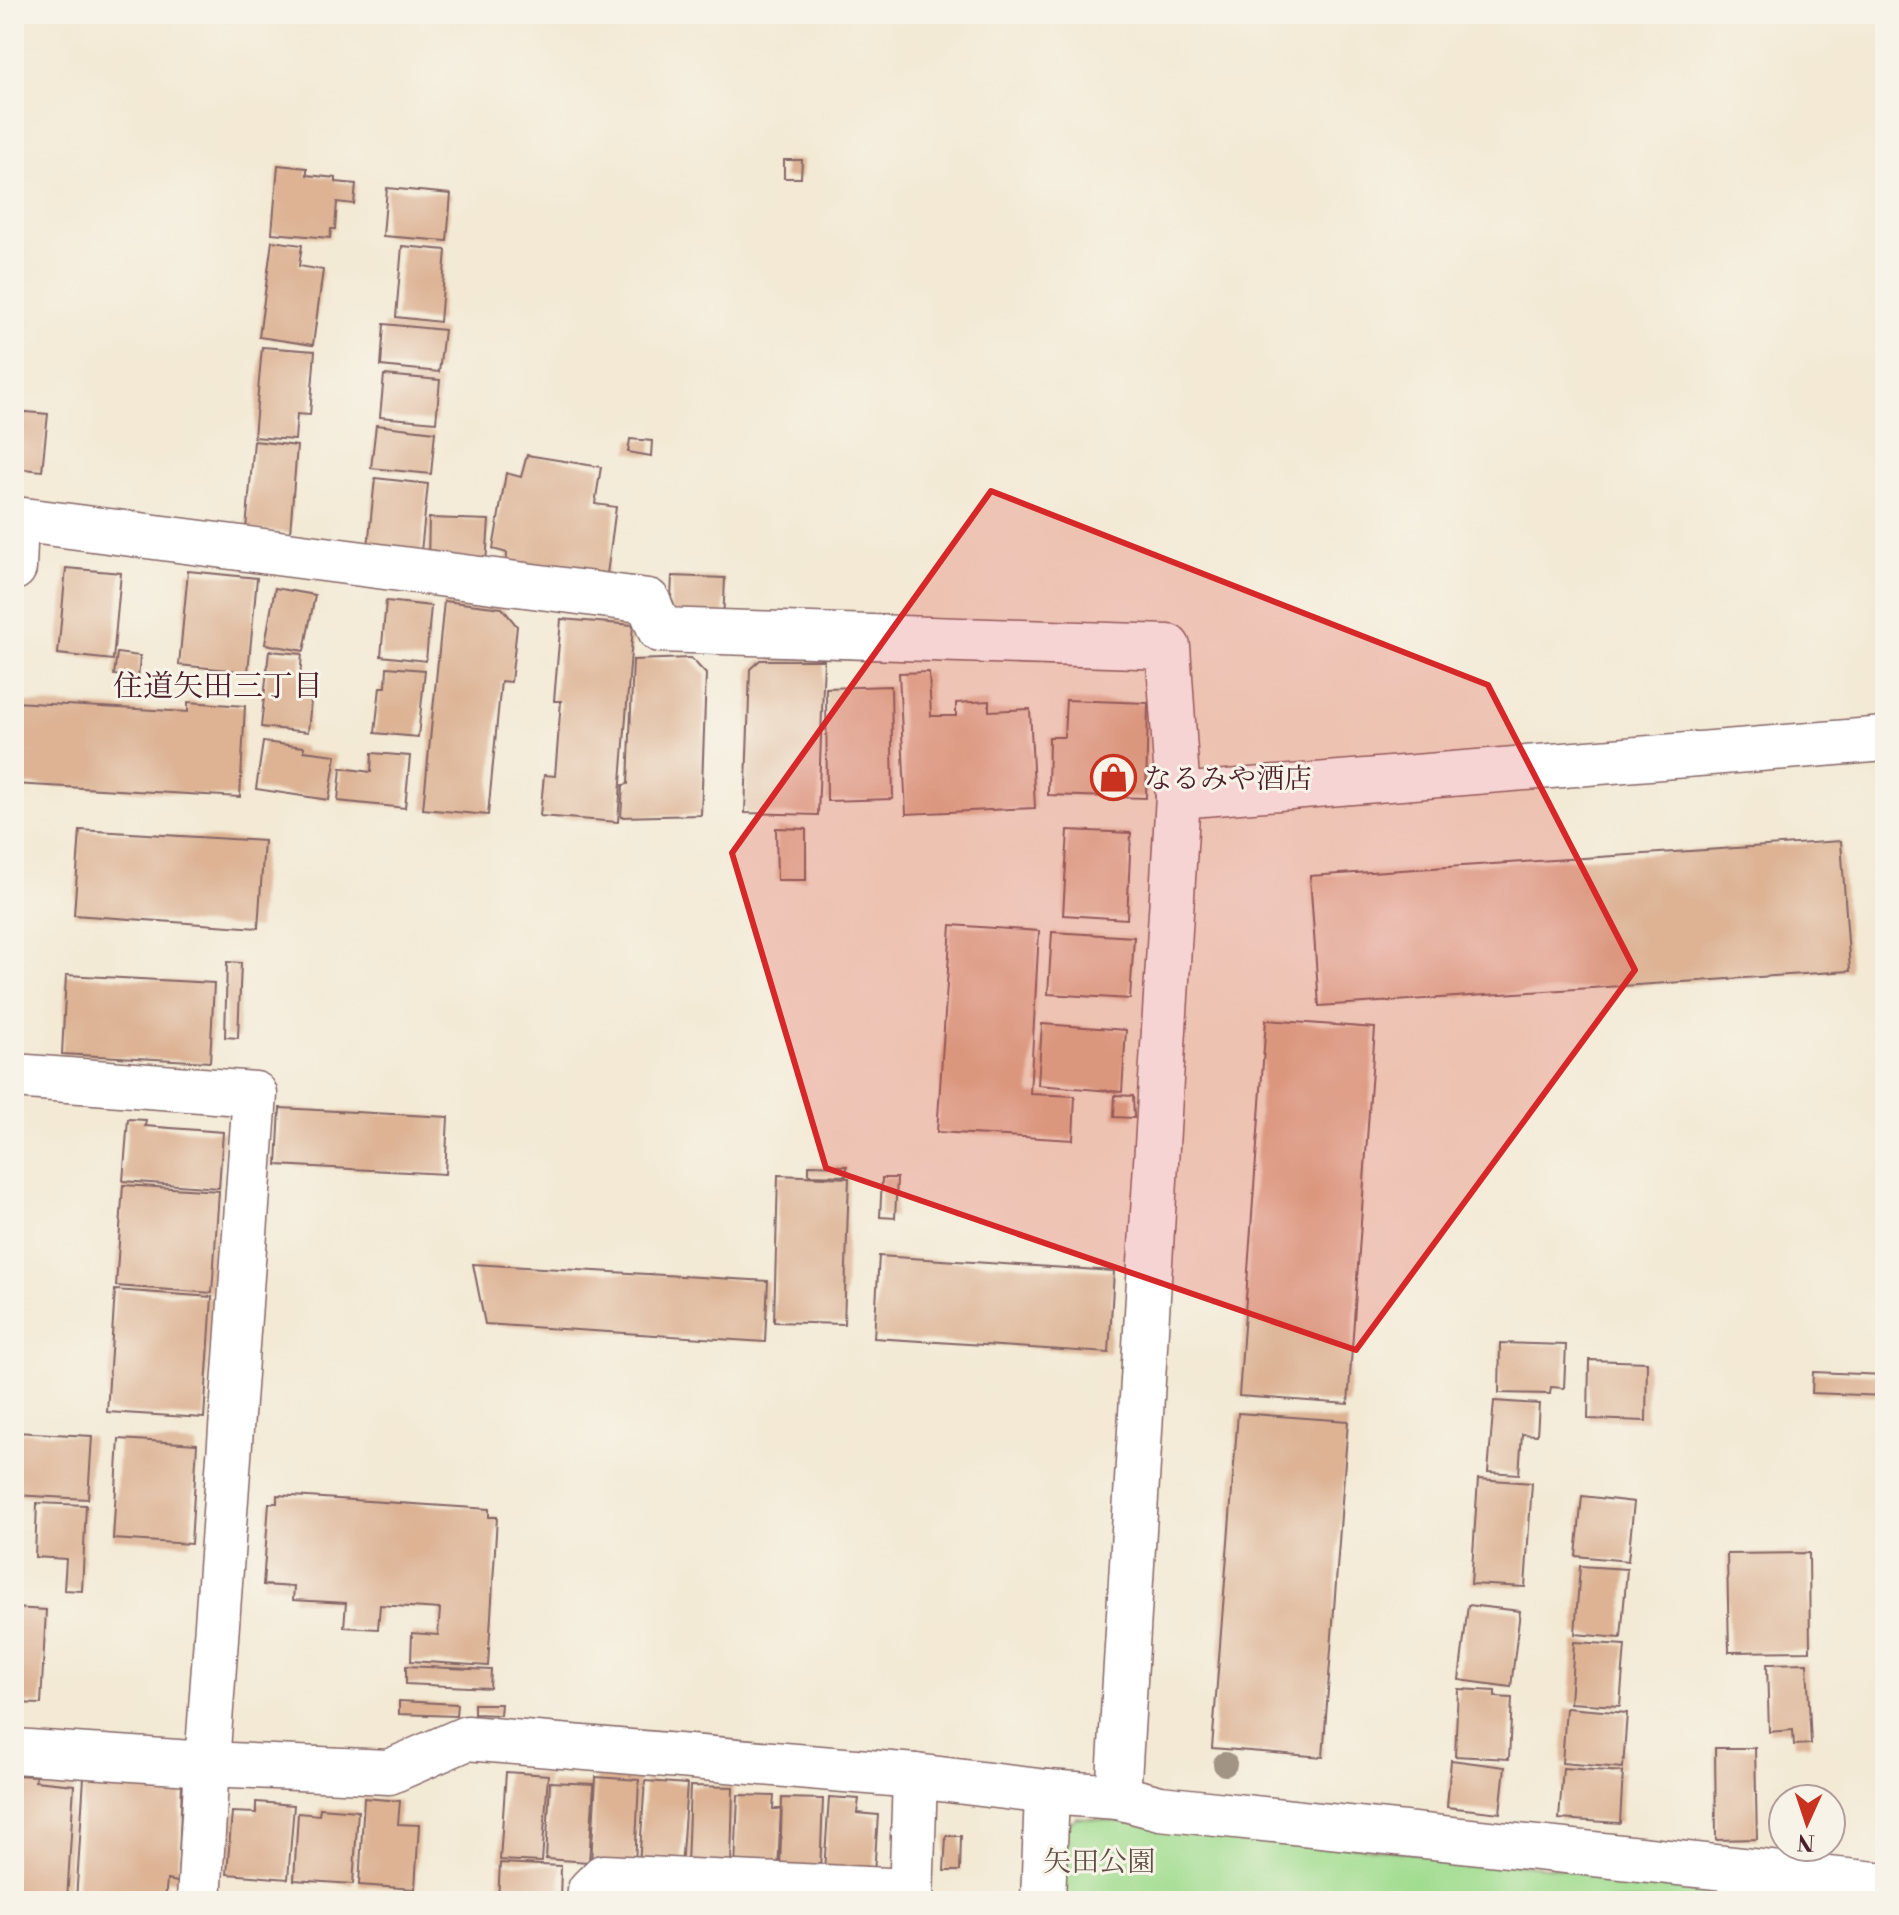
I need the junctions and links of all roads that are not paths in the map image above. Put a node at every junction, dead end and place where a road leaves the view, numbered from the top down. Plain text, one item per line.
1 (14, 568) edge
2 (1885, 739) edge
3 (1178, 796) junction
4 (14, 1076) edge
5 (14, 1751) edge
6 (207, 1764) junction
7 (915, 1776) junction
8 (1047, 1792) junction
9 (1118, 1797) junction
10 (1885, 1885) edge
11 (911, 1896) edge
12 (199, 1901) edge
13 (589, 1901) edge
14 (1043, 1901) edge

1 - 3 street
2 - 3 street
3 - 9 street
4 - 6 street
5 - 6 street
6 - 7 street
6 - 12 street
7 - 8 street
7 - 11 street
8 - 9 street
8 - 14 street
9 - 10 street
11 - 13 street

